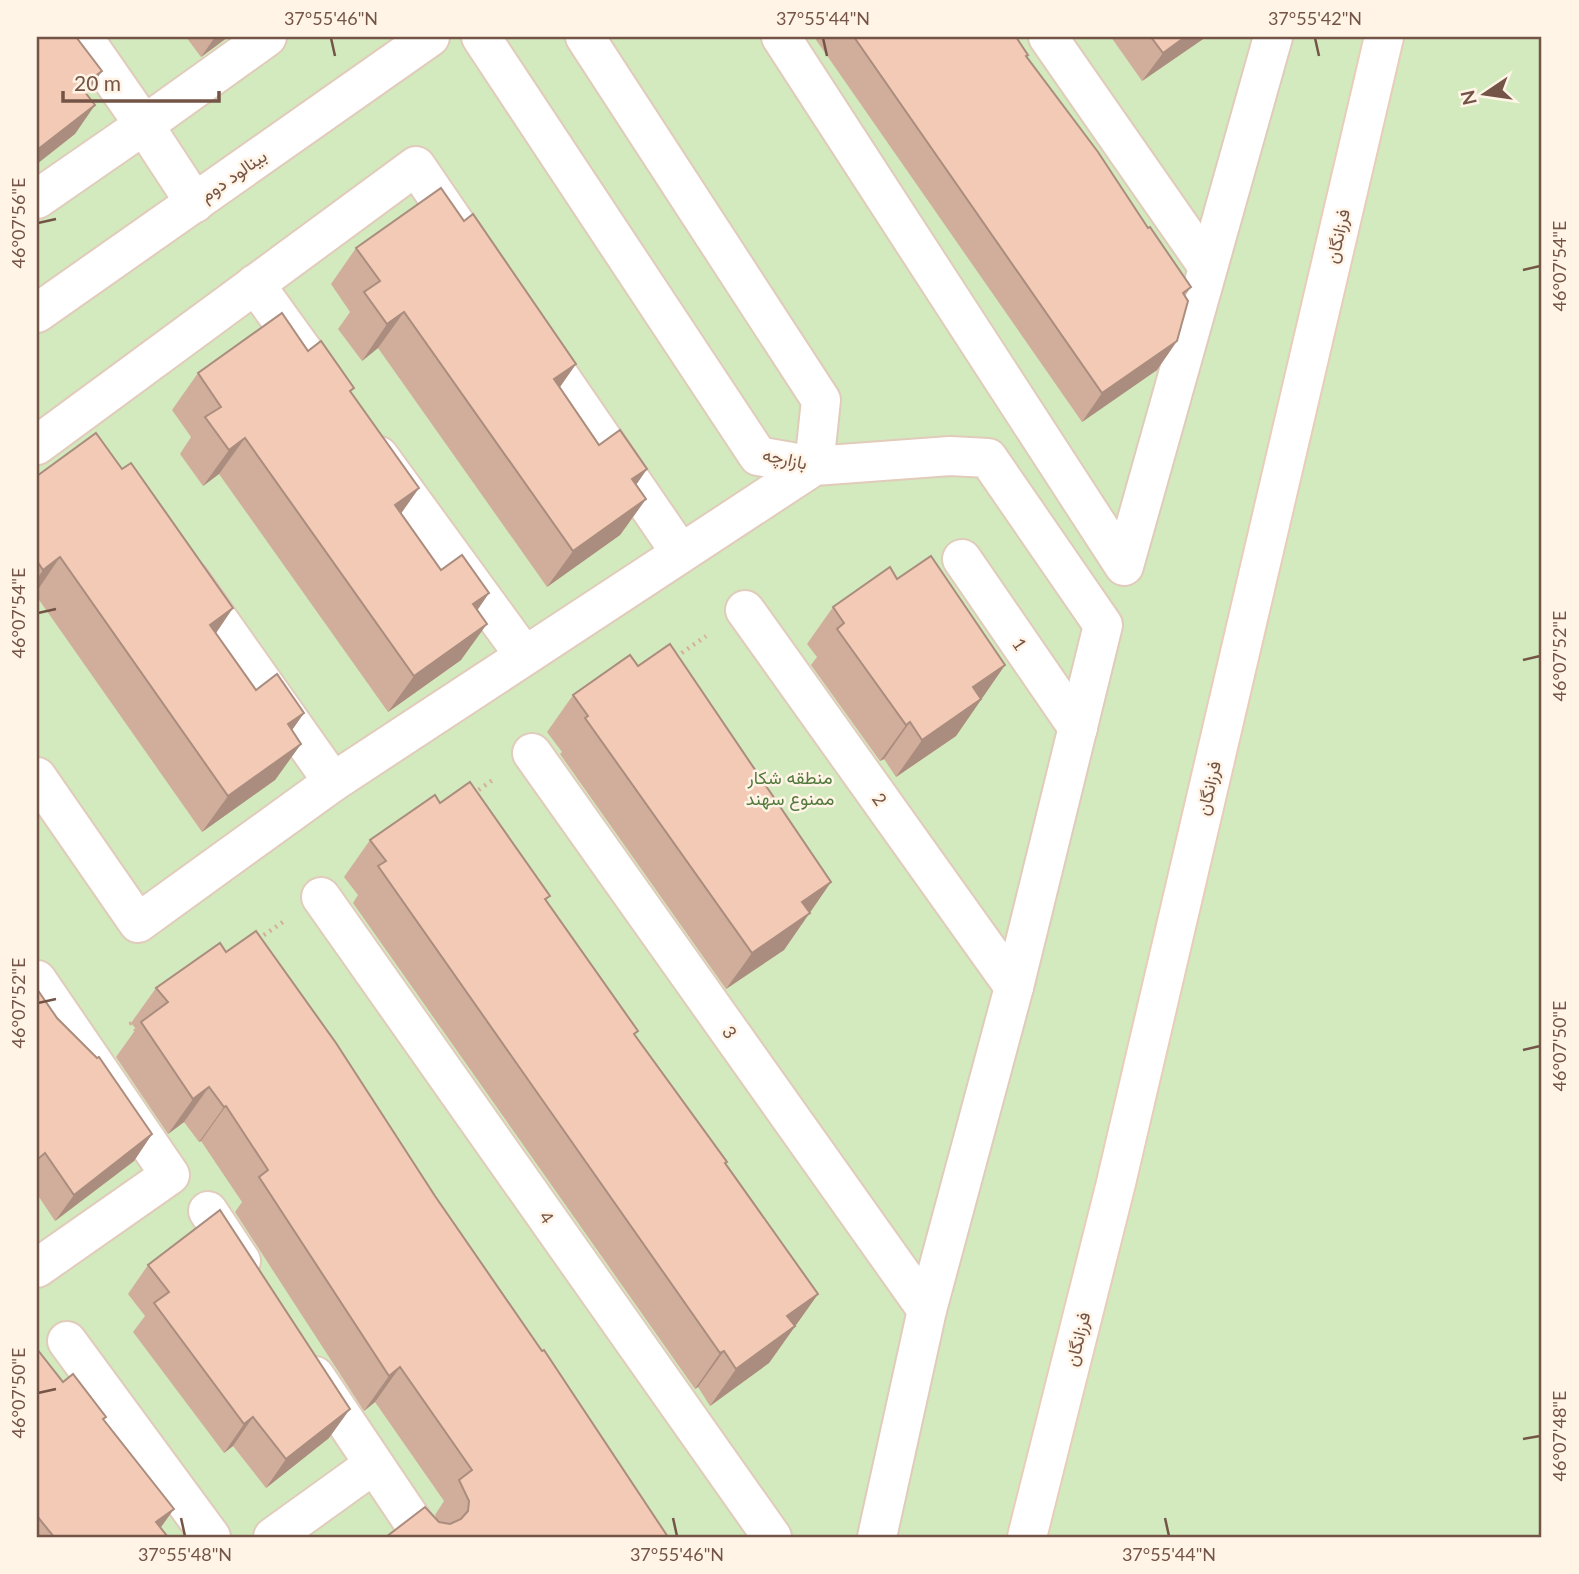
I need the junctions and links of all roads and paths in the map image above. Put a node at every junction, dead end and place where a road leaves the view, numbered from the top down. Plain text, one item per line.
1 (83, 37) edge
2 (267, 37) edge
3 (430, 37) edge
4 (481, 37) edge
5 (585, 37) edge
6 (781, 37) edge
7 (1048, 37) edge
8 (1273, 37) edge
9 (1384, 37) edge
10 (144, 125) junction
11 (37, 200) edge
12 (195, 203) junction
13 (1208, 267) junction
14 (486, 268) edge
15 (255, 284) junction
16 (37, 313) edge
17 (517, 314) edge
18 (328, 385) edge
19 (361, 430) edge
20 (37, 445) edge
21 (814, 466) junction
22 (680, 552) junction
23 (172, 554) edge
24 (962, 559) dead end
25 (745, 610) dead end
26 (524, 655) junction
27 (1078, 728) junction
28 (532, 753) dead end
29 (37, 777) edge
30 (333, 782) junction
31 (321, 897) dead end
32 (37, 980) edge
33 (1014, 987) junction
34 (208, 1211) dead end
35 (37, 1268) edge
36 (261, 1292) edge
37 (927, 1310) junction
38 (67, 1341) dead end
39 (298, 1349) edge
40 (373, 1465) junction
41 (211, 1537) edge
42 (273, 1537) edge
43 (423, 1537) edge
44 (772, 1537) edge
45 (877, 1537) edge
46 (1027, 1537) edge

1 - 10 street
2 - 10 street
3 - 12 street, بینالود دوم
4 - 21 street, بازارچه
5 - 21 street, بازارچه
6 - 13 street
7 - 13 street
8 - 13 street
9 - 46 street, فرزانگان
10 - 11 street
10 - 12 street
12 - 16 street, بینالود دوم
14 - 15 street
15 - 18 street
15 - 20 street
17 - 22 street
19 - 26 street
21 - 22 street
21 - 27 street
22 - 26 street
23 - 30 street
24 - 27 street, 1
25 - 33 street, 2
26 - 30 street
27 - 33 street
28 - 37 street, 3
29 - 30 street
31 - 44 street, 4
32 - 35 street
33 - 37 street
34 - 36 street
37 - 45 street
38 - 41 street
39 - 40 street
40 - 42 street
40 - 43 street

